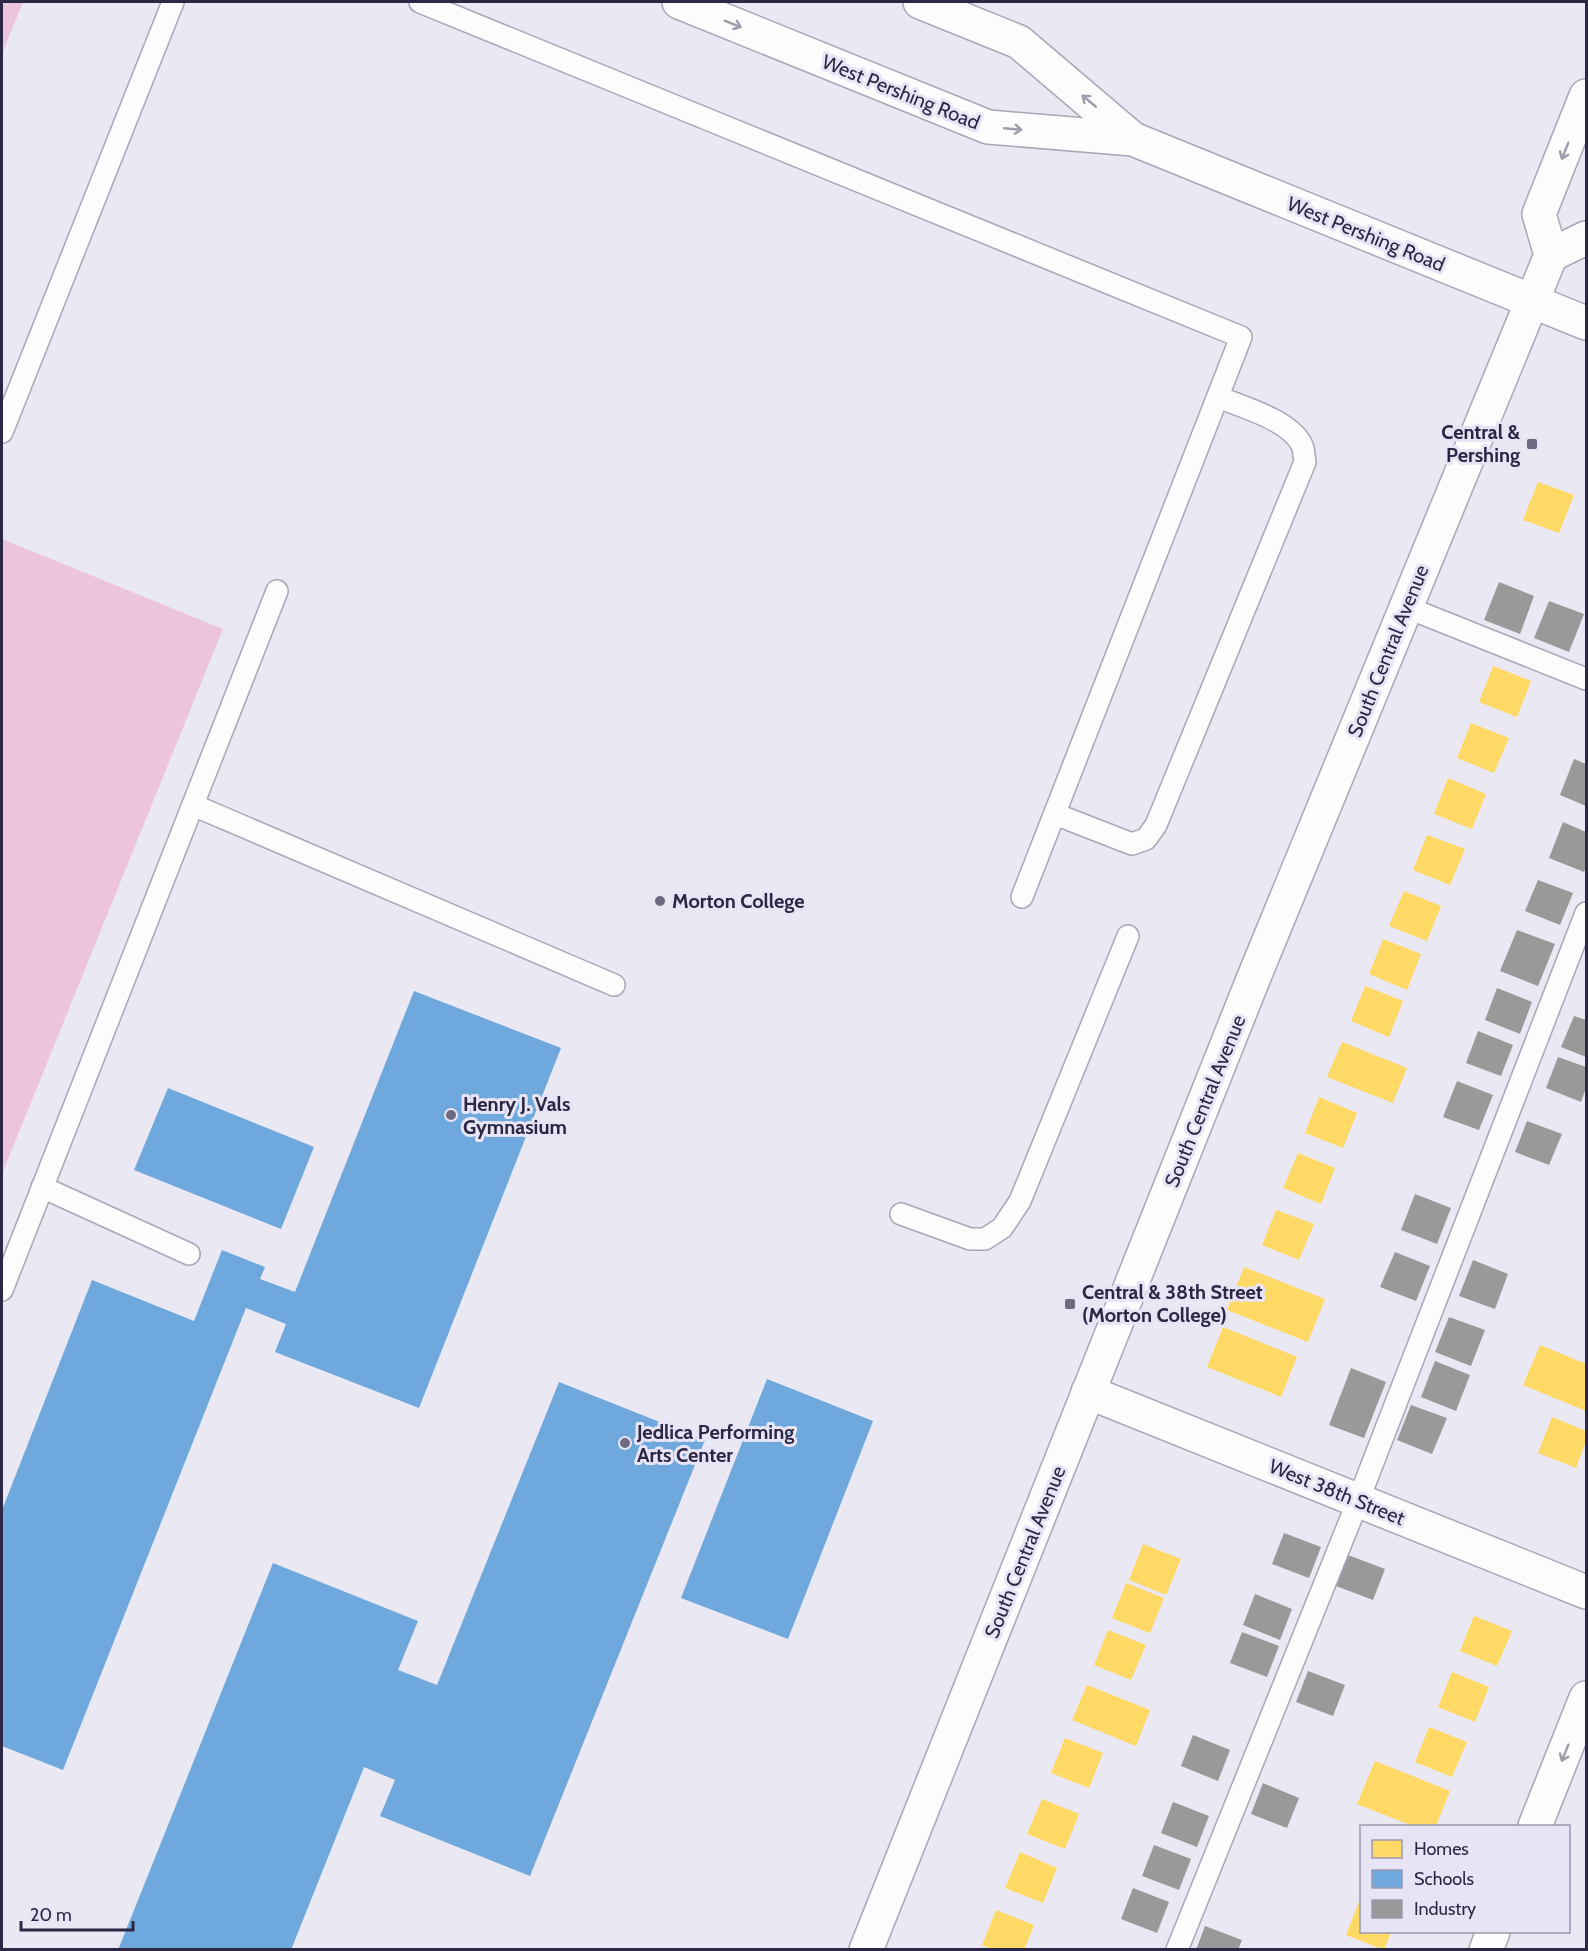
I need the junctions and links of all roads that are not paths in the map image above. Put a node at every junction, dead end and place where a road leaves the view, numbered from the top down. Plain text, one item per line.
1 (173, 2) edge
2 (420, 2) edge
3 (679, 2) edge
4 (920, 2) edge
5 (1587, 96) edge
6 (1133, 139) junction
7 (1587, 238) edge
8 (1551, 255) junction
9 (1532, 301) junction
10 (1587, 324) edge
11 (1218, 397) junction
12 (2, 432) edge
13 (278, 591) dead end
14 (1406, 607) junction
15 (1587, 680) edge
16 (194, 805) junction
17 (1055, 814) junction
18 (1023, 897) dead end
19 (1587, 914) edge
20 (1128, 936) dead end
21 (614, 985) dead end
22 (42, 1187) junction
23 (901, 1214) dead end
24 (189, 1254) dead end
25 (2, 1290) edge
26 (1088, 1392) junction
27 (1358, 1501) junction
28 (1587, 1592) edge
29 (1587, 1698) edge
30 (1536, 1825) edge
31 (1494, 1933) edge
32 (866, 1950) edge
33 (1177, 1950) edge
34 (1486, 1950) edge

1 - 12 lane
2 - 11 lane
3 -> 6 main road, West Pershing Road
6 -> 4 main road, West Pershing Road
5 -> 8 main road
6 - 9 main road, West Pershing Road
7 - 8 main road
8 - 9 main road, South Central Avenue
9 - 10 main road, West Pershing Road
9 - 14 main road, South Central Avenue
11 - 17 lane
11 - 17 lane
13 - 16 lane
14 - 15 lane
14 - 26 main road, South Central Avenue
16 - 21 lane
16 - 22 lane
17 - 18 lane
19 - 27 lane
20 - 23 lane
22 - 24 lane
22 - 25 lane
26 - 27 main road, West 38th Street
26 - 32 main road, South Central Avenue
27 - 28 main road, West 38th Street
27 - 33 lane
29 -> 30 main road
31 - 34 main road

